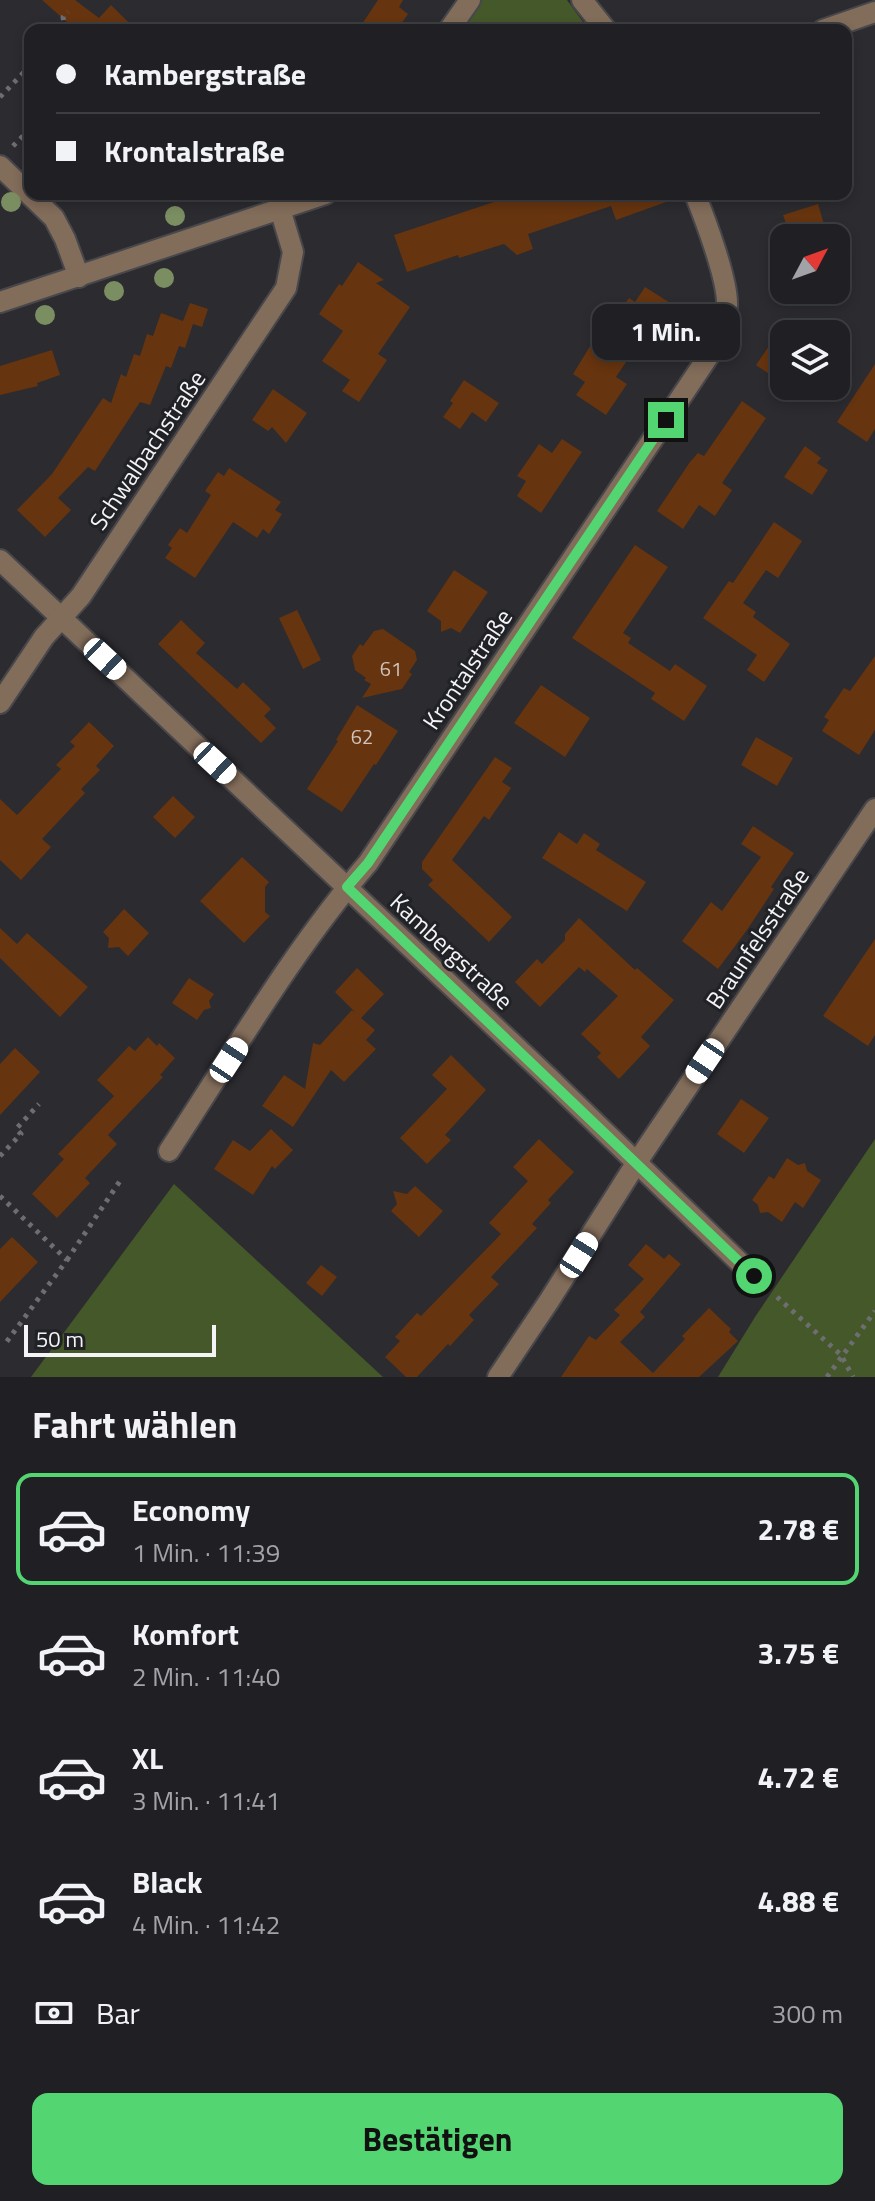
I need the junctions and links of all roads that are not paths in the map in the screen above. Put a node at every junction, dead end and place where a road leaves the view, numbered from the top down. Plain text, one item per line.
1 (470, 0) edge
2 (582, 0) edge
3 (875, 12) edge
4 (453, 24) edge
5 (601, 24) edge
6 (840, 24) edge
7 (0, 166) edge
8 (24, 189) edge
9 (35, 200) edge
10 (307, 200) edge
11 (697, 200) edge
12 (280, 209) junction
13 (79, 277) junction
14 (0, 302) edge
15 (0, 560) edge
16 (61, 617) junction
17 (0, 703) edge
18 (875, 809) edge
19 (347, 887) junction
20 (169, 1151) dead end
21 (637, 1162) junction
22 (761, 1283) road end
23 (498, 1377) edge

1 - 4 street
2 - 5 street
3 - 6 street
7 - 8 street
9 - 13 street
10 - 12 street
11 - 19 street, Krontalstraße
12 - 13 street
12 - 16 street, Schwalbachstraße
13 - 14 street
15 - 16 street, Kambergstraße
16 - 17 street, Schwalbachstraße
16 - 19 street, Kambergstraße
18 - 21 street, Braunfelsstraße
19 - 20 street, Krontalstraße
19 - 21 street, Kambergstraße
21 - 22 street, Kambergstraße
21 - 23 street, Braunfelsstraße

